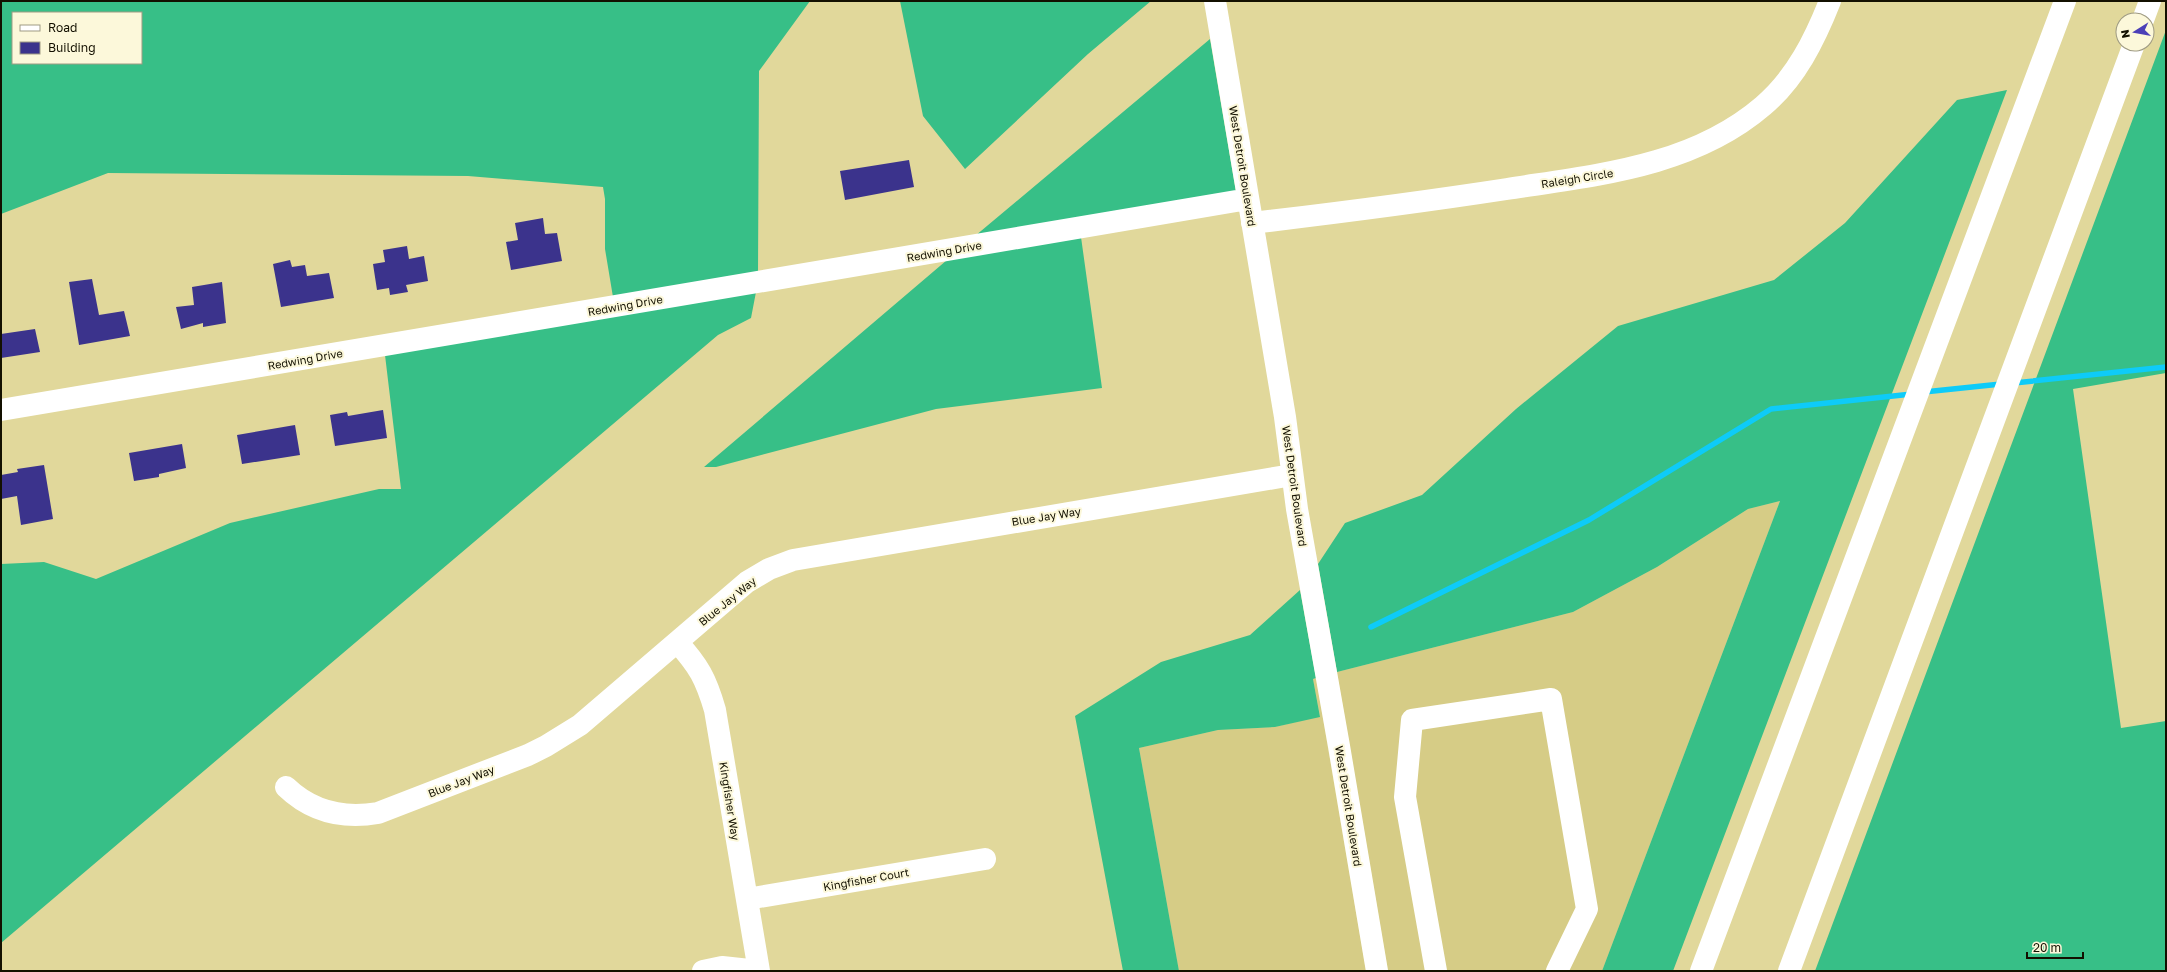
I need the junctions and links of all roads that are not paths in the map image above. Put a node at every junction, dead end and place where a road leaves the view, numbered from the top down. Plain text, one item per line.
1 (1215, 1) edge
2 (1830, 1) edge
3 (2065, 1) edge
4 (2150, 1) edge
5 (2146, 12) edge
6 (2131, 52) edge
7 (1248, 199) junction
8 (1252, 223) junction
9 (1, 410) edge
10 (1292, 475) junction
11 (678, 642) junction
12 (286, 786) dead end
13 (985, 859) dead end
14 (747, 899) junction
15 (704, 971) edge
16 (759, 971) edge
17 (1377, 971) edge
18 (1436, 971) edge
19 (1557, 971) edge
20 (1701, 971) edge
21 (1789, 971) edge

1 - 7 main road, West Detroit Boulevard
2 - 8 main road, Raleigh Circle
3 - 20 main road
4 - 5 main road
6 - 21 main road
7 - 8 main road, West Detroit Boulevard
7 - 9 main road, Redwing Drive
8 - 10 main road, West Detroit Boulevard
10 - 11 main road, Blue Jay Way
10 - 17 main road, West Detroit Boulevard
11 - 12 main road, Blue Jay Way
11 - 14 main road, Kingfisher Way
13 - 14 main road, Kingfisher Court
14 - 16 main road, Kingfisher Way
15 - 16 main road
18 - 19 main road

